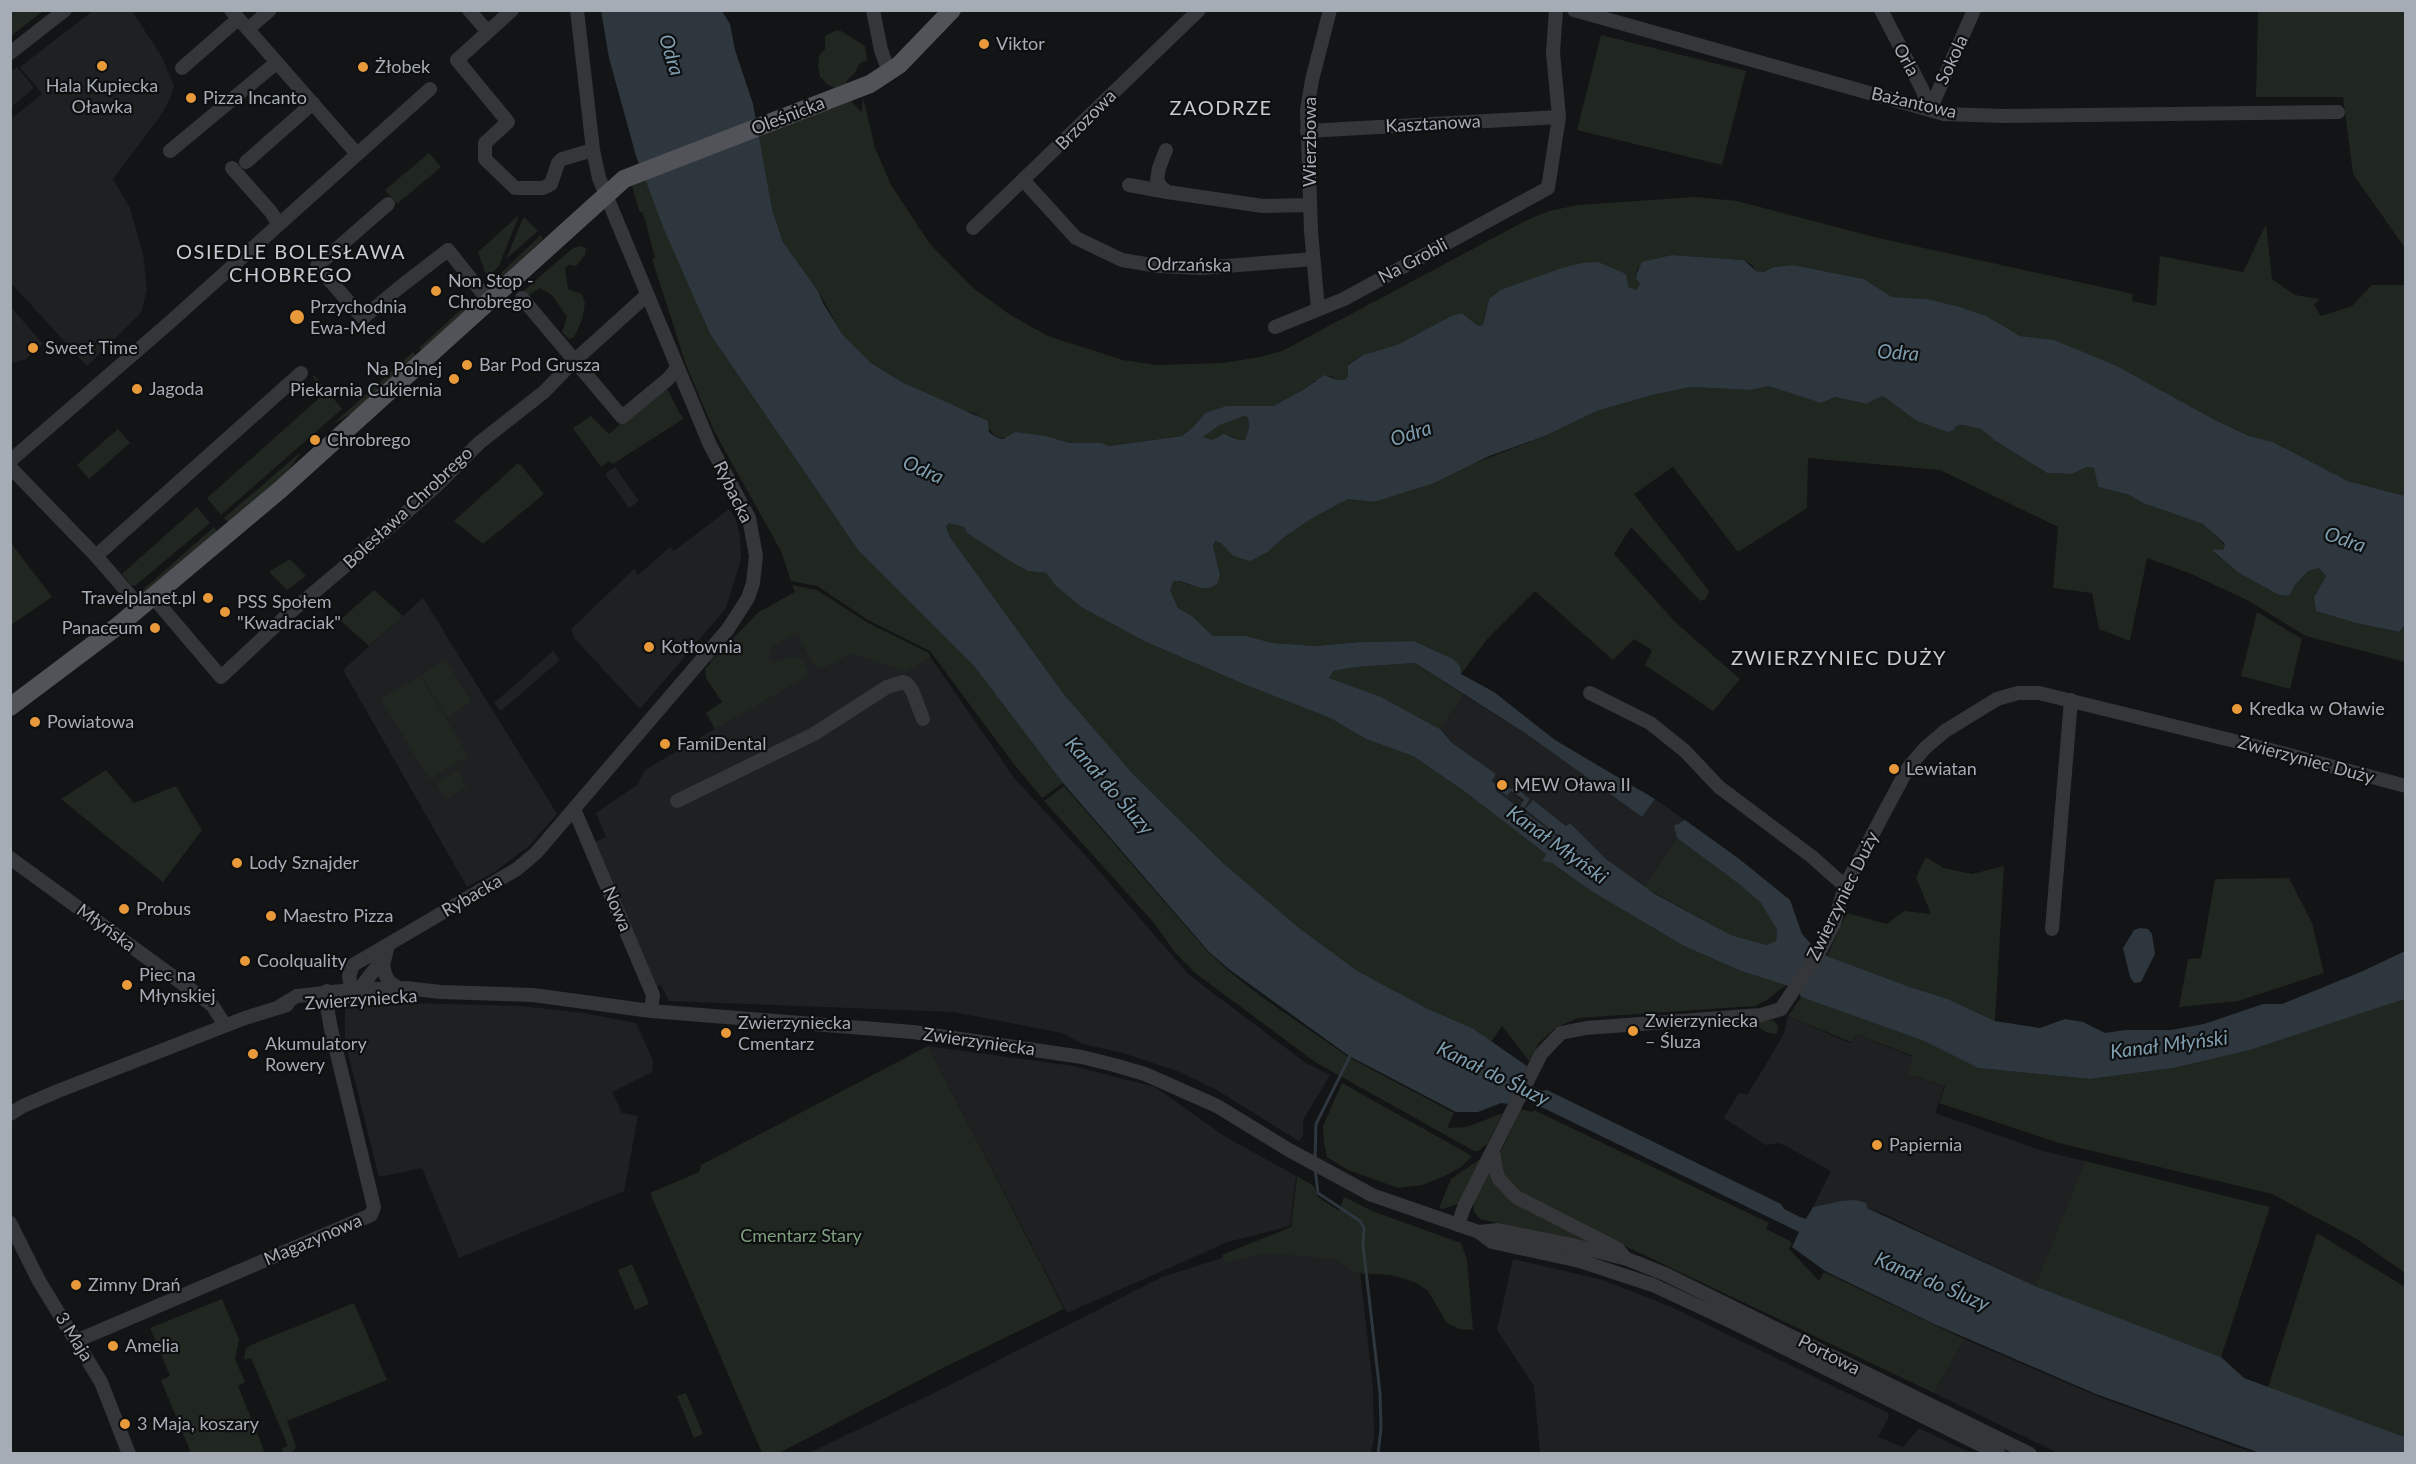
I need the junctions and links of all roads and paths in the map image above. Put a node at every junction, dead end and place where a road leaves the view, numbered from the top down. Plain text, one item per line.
1 (66, 10) edge
2 (270, 10) edge
3 (469, 10) edge
4 (577, 10) edge
5 (873, 10) edge
6 (952, 10) edge
7 (1199, 10) edge
8 (1330, 10) edge
9 (1556, 10) edge
10 (1574, 10) edge
11 (1881, 10) edge
12 (1974, 10) edge
13 (506, 12) edge
14 (234, 15) edge
15 (248, 29) junction
16 (488, 32) junction
17 (10, 53) edge
18 (276, 63) junction
19 (182, 68) dead end
20 (889, 72) junction
21 (430, 89) dead end
22 (313, 103) junction
23 (1930, 110) junction
24 (2338, 112) dead end
25 (1559, 117) junction
26 (1307, 131) junction
27 (593, 150) junction
28 (1166, 150) dead end
29 (170, 151) dead end
30 (357, 154) junction
31 (246, 162) dead end
32 (232, 168) dead end
33 (1024, 181) junction
34 (1129, 185) dead end
35 (1167, 192) junction
36 (605, 195) junction
37 (388, 204) dead end
38 (1310, 205) junction
39 (278, 223) junction
40 (973, 228) dead end
41 (1313, 259) junction
42 (647, 295) junction
43 (522, 298) dead end
44 (489, 300) junction
45 (1318, 309) junction
46 (1275, 327) dead end
47 (574, 361) junction
48 (676, 368) junction
49 (301, 373) dead end
50 (10, 461) edge
51 (10, 467) edge
52 (96, 556) junction
53 (146, 603) junction
54 (1590, 693) dead end
55 (2071, 700) junction
56 (10, 707) edge
57 (923, 719) dead end
58 (2406, 786) edge
59 (677, 801) dead end
60 (574, 809) junction
61 (10, 858) edge
62 (1845, 886) junction
63 (2052, 929) dead end
64 (386, 951) junction
65 (400, 988) junction
66 (441, 992) junction
67 (354, 993) junction
68 (326, 995) junction
69 (651, 1011) junction
70 (225, 1025) junction
71 (10, 1114) edge
72 (1493, 1150) junction
73 (10, 1223) edge
74 (1458, 1225) junction
75 (1479, 1232) junction
76 (1627, 1259) junction
77 (1623, 1274) junction
78 (76, 1341) junction
79 (129, 1454) edge
80 (1999, 1454) edge
81 (2030, 1454) edge

1 - 17 street
2 - 15 street
3 - 16 street
4 - 27 street, Rybacka
5 - 20 street
6 - 20 main road, Oleśnicka
7 - 33 street, Brzozowa
8 - 26 street, Wierzbowa
9 - 25 street
10 - 23 street, Bażantowa
11 - 23 street, Orla
12 - 23 street, Sokola
13 - 16 street
14 - 15 street
14 - 19 street
15 - 18 street
16 - 27 street
18 - 22 street
18 - 29 street
20 - 36 main road, Oleśnicka
21 - 30 street
22 - 30 street
22 - 31 street
23 - 24 street, Bażantowa
25 - 26 street, Kasztanowa
25 - 45 street, Na Grobli
26 - 38 street, Wierzbowa
27 - 36 street, Rybacka
28 - 35 street
30 - 39 street
32 - 39 street
33 - 40 street, Brzozowa
33 - 41 street, Odrzańska
34 - 35 street, Wierzbowa
35 - 38 street, Wierzbowa
36 - 42 street, Rybacka
36 - 44 main road
37 - 44 street
38 - 41 street, Wierzbowa
39 - 50 street
41 - 45 street, Wierzbowa
42 - 47 street, Bolesława Chrobrego
42 - 48 street, Rybacka
43 - 47 street
44 - 53 main road
45 - 46 street, Na Grobli
47 - 48 street
47 - 53 street, Bolesława Chrobrego
48 - 60 street, Rybacka
49 - 52 street
51 - 52 street, Bolesława Chrobrego
52 - 53 street, Bolesława Chrobrego
53 - 56 main road
54 - 62 street
55 - 58 street, Zwierzyniec Duży
55 - 62 street, Zwierzyniec Duży
55 - 63 street
57 - 59 street
60 - 64 street, Rybacka
60 - 69 street, Nowa
61 - 70 street, Młyńska
62 - 72 street, Zwierzyniec Duży
64 - 65 street
64 - 67 street, Rybacka
64 - 67 street, Rybacka
65 - 66 street, Zwierzyniecka
65 - 67 street, Zwierzyniecka
66 - 67 street, Zwierzyniecka
66 - 69 street, Zwierzyniecka
67 - 68 street, Zwierzyniecka
68 - 70 street, Zwierzyniecka
68 - 78 street, Magazynowa
69 - 74 street, Zwierzyniecka
70 - 71 street, Zwierzyniecka
72 - 74 street, Zwierzyniec Duży
72 - 76 street
73 - 78 street, 3 Maja
74 - 75 street, Zwierzyniecka
75 - 76 street, Portowa
75 - 77 street, Portowa
76 - 77 street
76 - 81 street, Portowa
77 - 80 street, Portowa
78 - 79 street, 3 Maja

